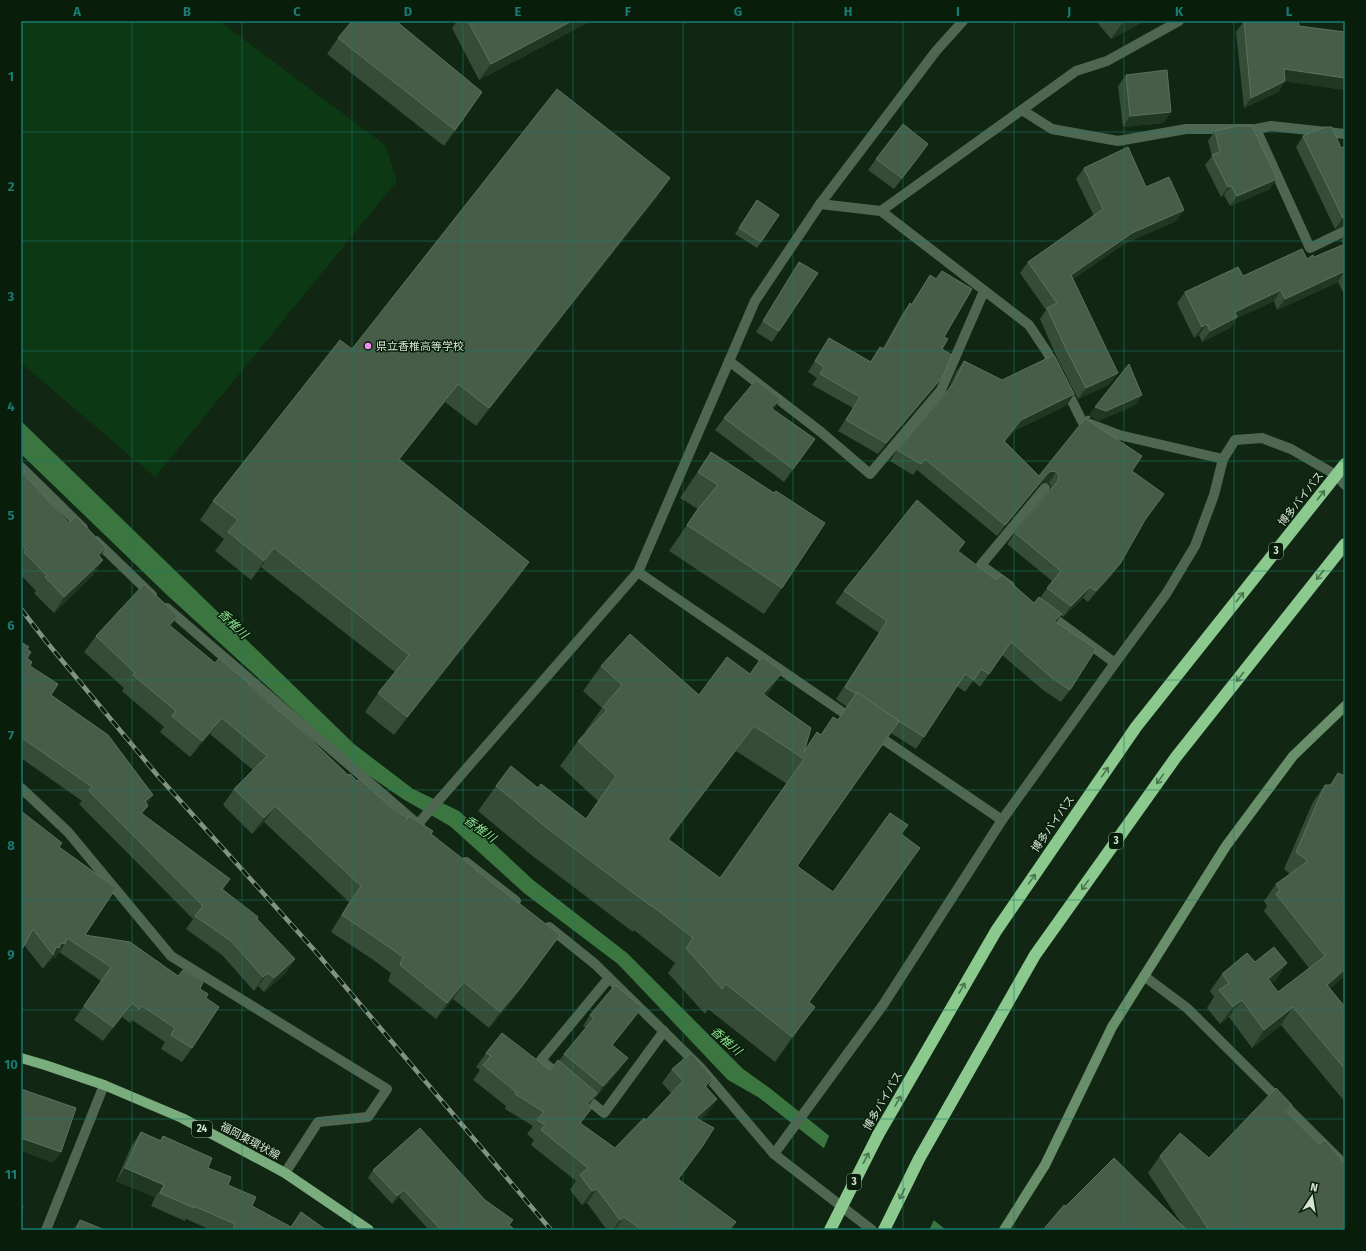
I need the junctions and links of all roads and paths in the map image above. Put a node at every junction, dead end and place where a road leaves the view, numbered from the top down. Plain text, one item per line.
1 (963, 21) edge
2 (1179, 21) edge
3 (1022, 110) junction
4 (1256, 129) junction
5 (1345, 134) edge
6 (820, 204) junction
7 (881, 211) junction
8 (1345, 231) edge
9 (984, 291) junction
10 (729, 361) junction
11 (1223, 458) junction
12 (1345, 464) edge
13 (21, 467) edge
14 (1336, 475) junction
15 (1345, 485) edge
16 (1045, 488) edge
17 (1345, 544) edge
18 (638, 572) junction
19 (1019, 593) edge
20 (1038, 607) edge
21 (1114, 663) junction
22 (1345, 706) edge
23 (21, 788) edge
24 (1002, 820) junction
25 (418, 824) junction
26 (430, 834) edge
27 (461, 858) edge
28 (522, 906) edge
29 (540, 920) edge
30 (1144, 976) junction
31 (609, 978) junction
32 (664, 1031) junction
33 (21, 1058) edge
34 (104, 1085) junction
35 (774, 1154) junction
36 (1345, 1165) edge
37 (286, 1173) junction
38 (46, 1230) edge
39 (369, 1230) edge
40 (830, 1230) edge
41 (872, 1230) edge
42 (884, 1230) edge
43 (1004, 1230) edge

1 - 6 street
2 - 3 street
3 - 4 street
3 - 7 street
4 - 5 street
4 - 8 street
6 - 7 street
6 - 10 street
7 - 9 street
9 - 10 street
9 - 11 street
10 - 18 street
11 - 14 street
11 - 21 street
12 - 14 highway, 博多バイパス / 3
13 - 25 street
14 - 15 street
40 -> 14 highway, 博多バイパス / 3, bridge
16 - 19 street
17 -> 42 highway, 3
18 - 24 street
18 - 25 street
20 - 21 street
21 - 24 street
22 - 30 street
23 - 37 street
24 - 35 street
25 - 26 street
27 - 28 street
29 - 31 street
30 - 36 street
30 - 43 street
31 - 32 street
31 - 32 street
32 - 35 street
33 - 34 main road, 福岡東環状線 / 24
34 - 37 main road, 福岡東環状線 / 24
34 - 38 street
35 - 41 street
37 - 39 main road, 福岡東環状線 / 24

